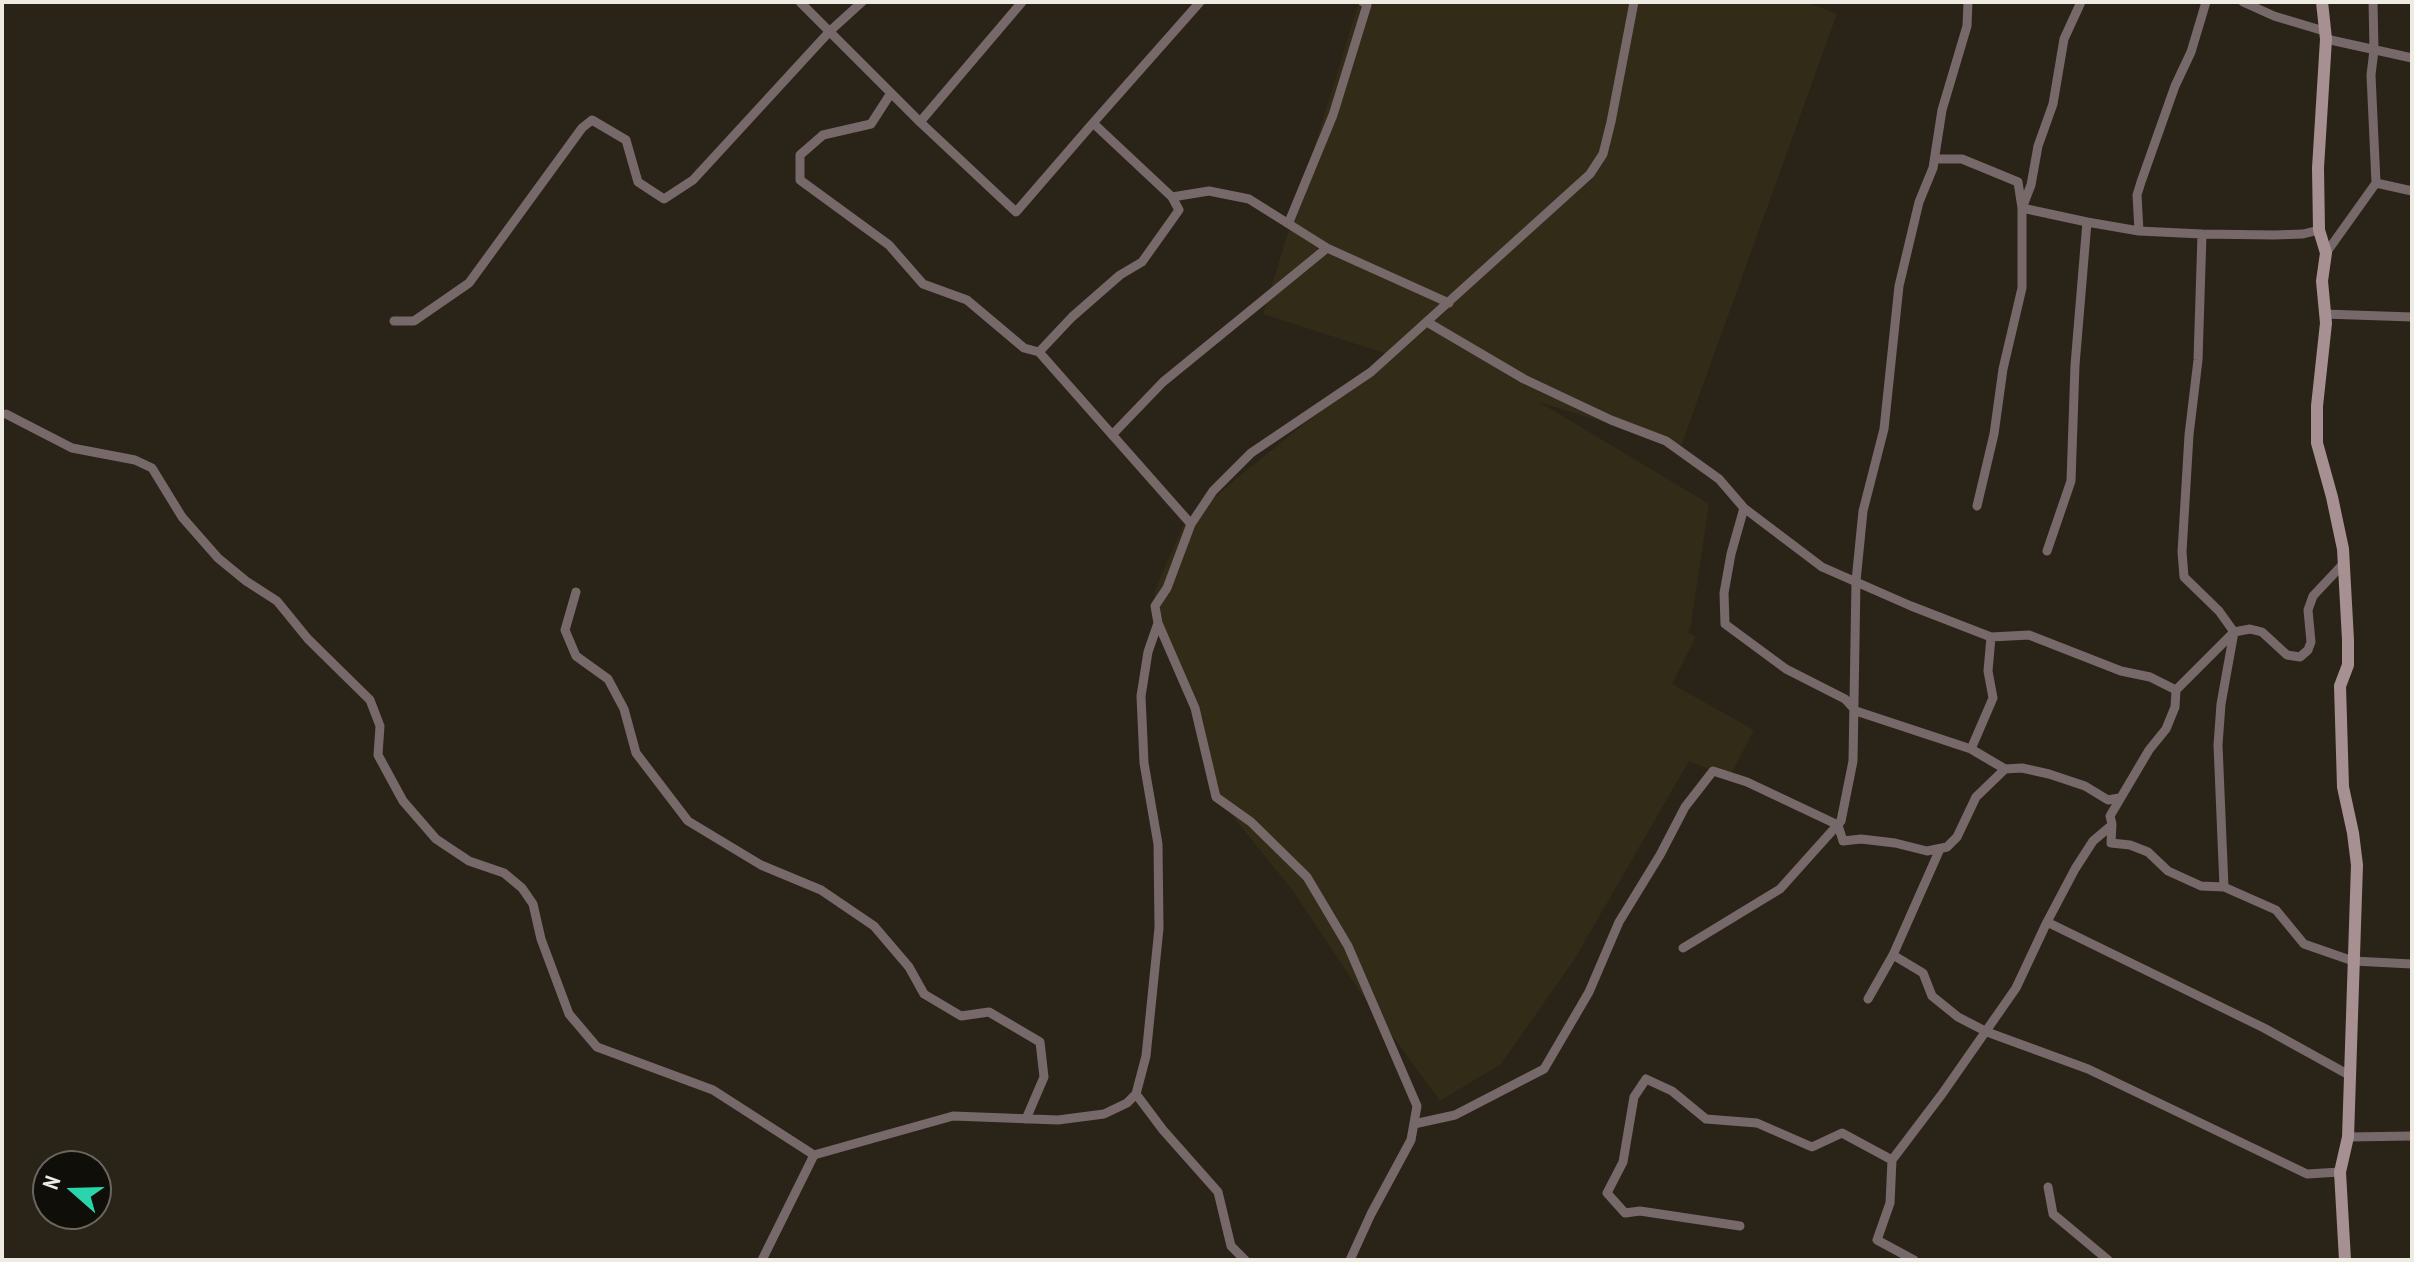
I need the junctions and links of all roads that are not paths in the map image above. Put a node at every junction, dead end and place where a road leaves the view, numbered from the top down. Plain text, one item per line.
1 (800, 2) edge
2 (862, 2) edge
3 (1022, 2) edge
4 (1200, 2) edge
5 (1363, 2) edge
6 (1634, 2) edge
7 (1968, 2) edge
8 (2081, 2) edge
9 (2206, 2) edge
10 (2243, 2) edge
11 (2322, 2) edge
12 (2373, 2) edge
13 (830, 31) junction
14 (2325, 35) junction
15 (2374, 50) junction
16 (2412, 58) edge
17 (891, 93) junction
18 (920, 122) junction
19 (1093, 123) junction
20 (1935, 159) junction
21 (2376, 183) junction
22 (2412, 191) edge
23 (1172, 197) junction
24 (2022, 208) junction
25 (1289, 222) junction
26 (2087, 222) junction
27 (2319, 230) junction
28 (2139, 231) junction
29 (2202, 234) junction
30 (1327, 248) junction
31 (2326, 253) junction
32 (1449, 303) junction
33 (2324, 314) junction
34 (2412, 317) edge
35 (394, 321) dead end
36 (1427, 322) junction
37 (1039, 352) junction
38 (6, 414) dead end
39 (1112, 435) junction
40 (1977, 506) dead end
41 (1744, 508) junction
42 (1191, 524) junction
43 (2047, 551) dead end
44 (2344, 563) junction
45 (1856, 581) junction
46 (576, 592) dead end
47 (1158, 623) junction
48 (2234, 632) junction
49 (1991, 637) junction
50 (2176, 690) junction
51 (1856, 711) junction
52 (1971, 749) junction
53 (2005, 769) junction
54 (2119, 798) junction
55 (2112, 824) junction
56 (1838, 825) junction
57 (1940, 849) junction
58 (2224, 887) junction
59 (2047, 922) junction
60 (1683, 948) dead end
61 (1893, 955) junction
62 (2353, 961) junction
63 (2412, 964) edge
64 (1868, 999) dead end
65 (1987, 1032) junction
66 (2349, 1075) junction
67 (1136, 1094) junction
68 (1026, 1119) junction
69 (1414, 1124) junction
70 (2412, 1136) edge
71 (2348, 1137) junction
72 (814, 1155) junction
73 (1892, 1160) junction
74 (2340, 1172) junction
75 (2048, 1187) dead end
76 (1740, 1226) dead end
77 (762, 1260) edge
78 (1245, 1260) edge
79 (1350, 1260) edge
80 (1914, 1260) edge
81 (2108, 1260) edge
82 (2345, 1260) edge

1 - 13 street
2 - 13 street
3 - 18 street
4 - 19 street
5 - 25 street
6 - 32 street
7 - 20 street
8 - 24 street
9 - 28 street
10 - 14 street
11 - 14 street
12 - 15 street
13 - 17 street
13 - 35 street
14 - 15 street
14 - 27 street
15 - 16 street
15 - 21 street
17 - 18 street
17 - 37 street
18 - 19 street
19 - 23 street
20 - 24 street
20 - 45 street
21 - 22 street
21 - 31 street
23 - 25 street
23 - 37 street
24 - 26 street
24 - 40 street
25 - 30 street
26 - 28 street
26 - 43 street
27 - 29 street
27 - 31 street
28 - 29 street
29 - 48 street
30 - 32 street
30 - 39 street
31 - 33 street
32 - 36 street
33 - 34 street
33 - 44 street
36 - 41 street
36 - 42 street
37 - 39 street
38 - 72 street
39 - 42 street
41 - 45 street
41 - 51 street
42 - 47 street
44 - 48 street
44 - 62 street
45 - 49 street
45 - 51 street
46 - 68 street
47 - 67 street
47 - 69 street
48 - 50 street
48 - 58 street
49 - 50 street
49 - 52 street
50 - 54 street
51 - 52 street
51 - 56 street
52 - 53 street
53 - 54 street
53 - 57 street
54 - 55 street
55 - 58 street
55 - 59 street
56 - 57 street
56 - 60 street
56 - 69 street
57 - 61 street
58 - 62 street
59 - 65 street
59 - 66 street
61 - 64 street
61 - 65 street
62 - 63 street
62 - 66 street
65 - 73 street
65 - 74 street
66 - 71 street
67 - 68 street
67 - 78 street
68 - 72 street
69 - 79 street
70 - 71 street
71 - 74 street
72 - 77 street
73 - 76 street
73 - 80 street
74 - 82 street
75 - 81 street

